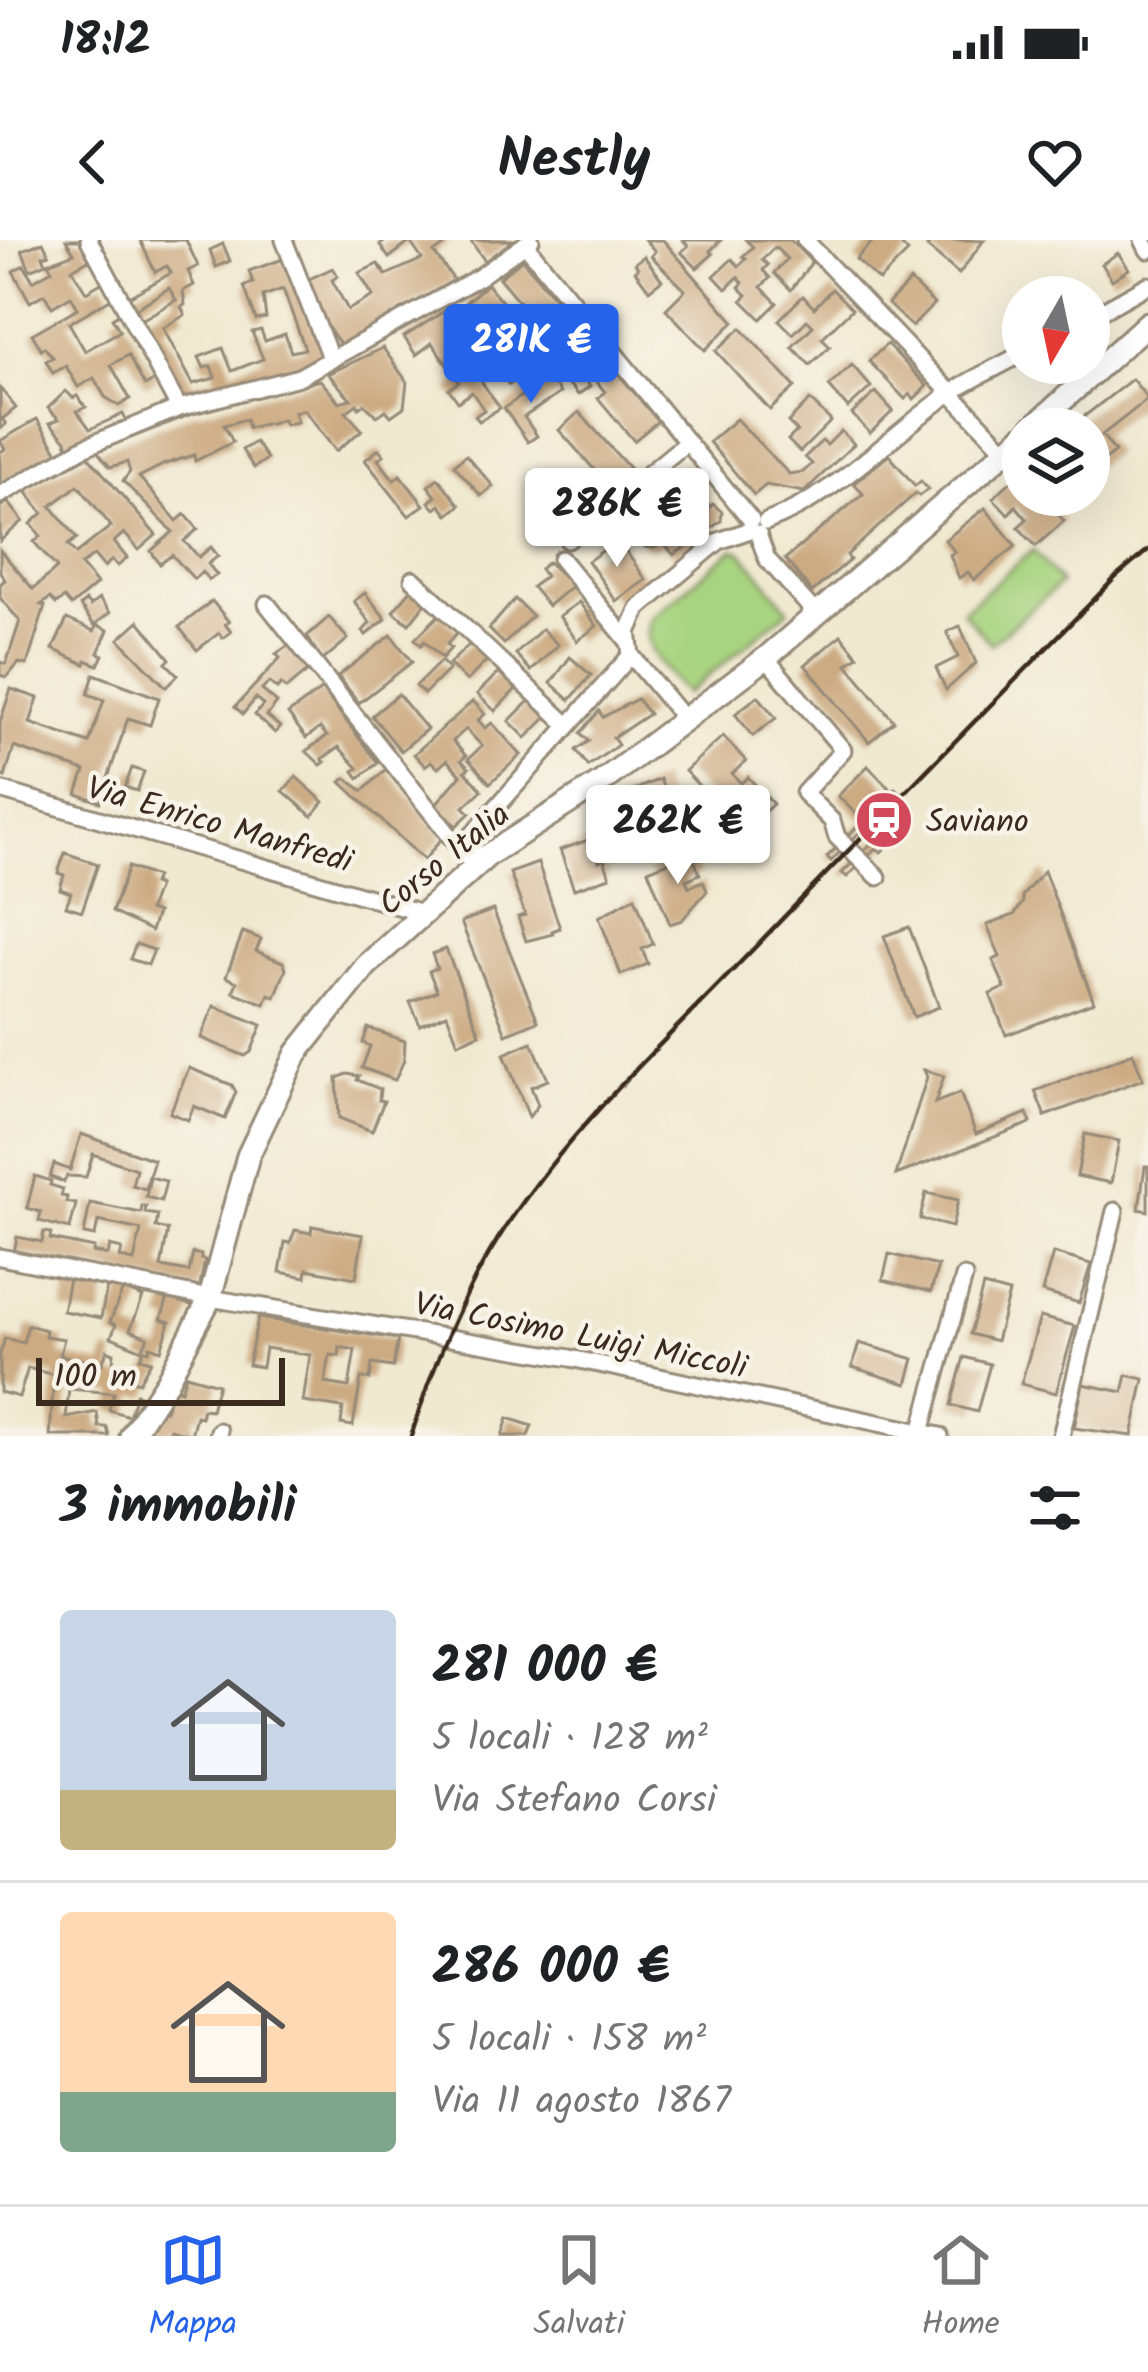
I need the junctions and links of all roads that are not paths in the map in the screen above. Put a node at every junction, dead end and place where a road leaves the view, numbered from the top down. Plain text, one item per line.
1 (89, 240) edge
2 (284, 240) edge
3 (805, 240) edge
4 (1143, 240) edge
5 (528, 242) edge
6 (1148, 250) edge
7 (1148, 270) edge
8 (1143, 288) edge
9 (1110, 306) edge
10 (1148, 323) edge
11 (331, 360) junction
12 (1002, 365) edge
13 (952, 392) junction
14 (1053, 408) edge
15 (179, 409) junction
16 (1002, 433) edge
17 (686, 443) junction
18 (1002, 455) edge
19 (0, 495) edge
20 (756, 526) junction
21 (568, 539) dead end
22 (561, 559) dead end
23 (412, 579) dead end
24 (267, 604) dead end
25 (817, 615) junction
26 (630, 648) junction
27 (766, 658) junction
28 (684, 719) junction
29 (568, 725) junction
30 (0, 790) edge
31 (481, 861) junction
32 (878, 877) dead end
33 (422, 913) junction
34 (1115, 1211) dead end
35 (0, 1257) edge
36 (964, 1276) dead end
37 (210, 1298) junction
38 (921, 1432) junction
39 (131, 1436) edge
40 (940, 1436) edge
41 (1061, 1436) edge

1 - 15 street
2 - 11 street
3 - 13 street
4 - 6 street
5 - 11 street
5 - 17 street
7 - 8 street
8 - 9 street
10 - 14 main road
11 - 15 street
12 - 13 street
13 - 16 street
13 - 20 street
15 - 19 street
17 - 20 street
17 - 21 street
18 - 25 main road, Corso Italia
20 - 25 street
20 - 26 street
22 - 26 street
23 - 29 street
24 - 31 street
25 - 27 main road, Corso Italia
26 - 28 street
26 - 29 street
27 - 28 main road, Corso Italia
27 - 32 street
28 - 31 main road, Corso Italia
29 - 31 street
30 - 33 street, Via Enrico Manfredi
31 - 33 main road, Corso Italia
33 - 37 main road, Corso Italia
34 - 41 street
35 - 37 street, Via Cosimo Luigi Miccoli
36 - 38 street
37 - 38 street, Via Cosimo Luigi Miccoli
37 - 39 main road, Corso Italia
38 - 40 street, Via Cosimo Luigi Miccoli

